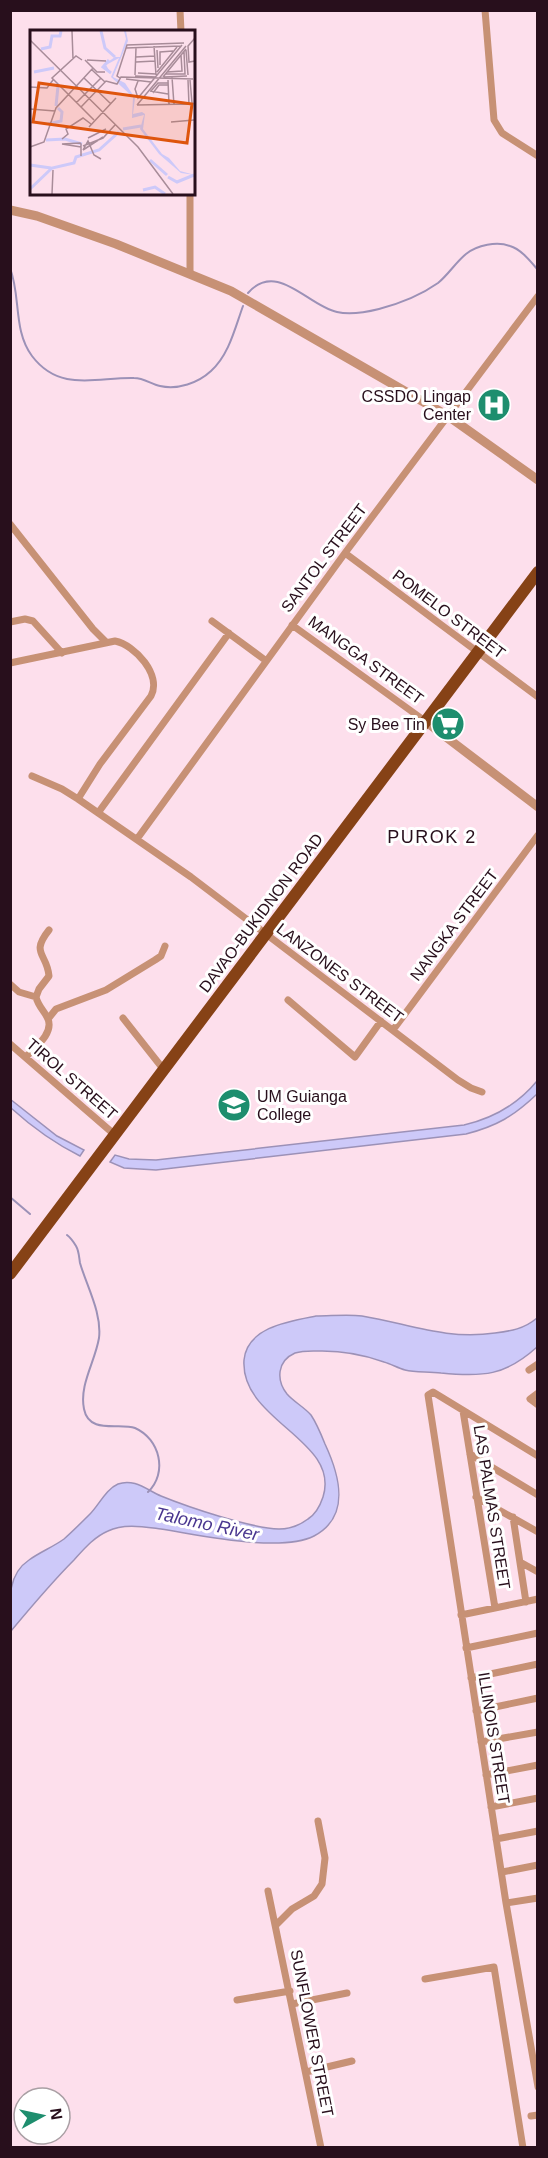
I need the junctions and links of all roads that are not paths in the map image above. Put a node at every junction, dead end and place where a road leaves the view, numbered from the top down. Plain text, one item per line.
1 (180, 10) edge
2 (484, 10) edge
3 (181, 30) edge
4 (537, 156) edge
5 (190, 195) edge
6 (10, 210) edge
7 (190, 273) junction
8 (537, 296) edge
9 (448, 416) junction
10 (537, 480) edge
11 (10, 524) edge
12 (345, 553) junction
13 (537, 572) edge
14 (212, 621) dead end
15 (10, 622) edge
16 (292, 625) junction
17 (229, 633) junction
18 (106, 642) junction
19 (477, 652) junction
20 (62, 653) junction
21 (265, 660) junction
22 (10, 663) edge
23 (537, 697) edge
24 (425, 721) junction
25 (32, 776) dead end
26 (78, 799) junction
27 (537, 807) edge
28 (98, 813) junction
29 (537, 835) edge
30 (137, 839) junction
31 (49, 930) dead end
32 (266, 934) junction
33 (165, 946) dead end
34 (10, 984) edge
35 (36, 997) junction
36 (288, 1000) dead end
37 (123, 1018) dead end
38 (48, 1019) junction
39 (381, 1021) junction
40 (393, 1030) junction
41 (10, 1044) edge
42 (26, 1057) junction
43 (164, 1070) junction
44 (482, 1092) dead end
45 (115, 1135) junction
46 (10, 1274) edge
47 (537, 1364) edge
48 (529, 1370) dead end
49 (537, 1393) edge
50 (537, 1406) edge
51 (463, 1411) junction
52 (470, 1454) junction
53 (537, 1456) edge
54 (537, 1495) edge
55 (476, 1497) junction
56 (513, 1517) junction
57 (537, 1532) edge
58 (520, 1562) junction
59 (537, 1572) edge
60 (537, 1599) edge
61 (526, 1602) junction
62 (495, 1608) junction
63 (461, 1615) junction
64 (537, 1633) edge
65 (466, 1648) junction
66 (537, 1664) edge
67 (471, 1678) junction
68 (537, 1698) edge
69 (476, 1711) junction
70 (537, 1731) edge
71 (481, 1742) junction
72 (537, 1765) edge
73 (486, 1775) junction
74 (537, 1798) edge
75 (491, 1807) junction
76 (318, 1821) dead end
77 (537, 1831) edge
78 (496, 1839) junction
79 (537, 1865) edge
80 (502, 1872) junction
81 (268, 1891) dead end
82 (537, 1898) edge
83 (506, 1902) junction
84 (276, 1925) junction
85 (425, 1979) dead end
86 (290, 1991) junction
87 (347, 1993) dead end
88 (237, 2000) dead end
89 (292, 2004) junction
90 (352, 2061) dead end
91 (306, 2072) junction
92 (537, 2087) edge
93 (321, 2148) edge
94 (523, 2148) edge

1 - 3 street
2 - 4 street
5 - 7 street
6 - 7 street
7 - 9 street
8 - 9 street, SANTOL STREET
9 - 10 street
9 - 12 street, SANTOL STREET
11 - 18 street
12 - 16 street, SANTOL STREET
12 - 19 street, POMELO STREET
13 - 19 highway, DAVAO-BUKIDNON ROAD
14 - 17 street
15 - 20 street
16 - 21 street, SANTOL STREET
16 - 24 street, MANGGA STREET
17 - 21 street
17 - 28 street
18 - 20 street
18 - 26 street
19 - 23 street, POMELO STREET
19 - 24 highway, DAVAO-BUKIDNON ROAD
20 - 22 street
21 - 30 street, SANTOL STREET
24 - 27 street, MANGGA STREET
24 - 32 highway, DAVAO-BUKIDNON ROAD
25 - 26 street, LANZONES STREET
26 - 28 street, LANZONES STREET
28 - 30 street, LANZONES STREET
29 - 40 street, NANGKA STREET
30 - 32 street, LANZONES STREET
31 - 35 street
32 - 39 street, LANZONES STREET
32 - 43 highway, DAVAO-BUKIDNON ROAD
33 - 38 street
34 - 35 street
35 - 38 street
36 - 39 street
37 - 43 street
38 - 42 street
39 - 40 street, LANZONES STREET
40 - 44 street, LANZONES STREET
41 - 42 street, TIROL STREET
42 - 45 street, TIROL STREET
43 - 45 highway, DAVAO-BUKIDNON ROAD
45 - 46 highway, DAVAO-BUKIDNON ROAD
47 - 48 street
49 - 50 street
51 - 52 street, LAS PALMAS STREET
51 - 53 street
51 - 63 street, ILLINOIS STREET
52 - 54 street
52 - 55 street, LAS PALMAS STREET
55 - 56 street
55 - 62 street, LAS PALMAS STREET
56 - 57 street
56 - 58 street
58 - 59 street
58 - 61 street
60 - 61 street
61 - 62 street
62 - 63 street
63 - 65 street, ILLINOIS STREET
64 - 65 street
65 - 67 street, ILLINOIS STREET
66 - 67 street
67 - 69 street, ILLINOIS STREET
68 - 69 street
69 - 71 street, ILLINOIS STREET
70 - 71 street
71 - 73 street, ILLINOIS STREET
72 - 73 street
73 - 75 street, ILLINOIS STREET
74 - 75 street
75 - 78 street, ILLINOIS STREET
76 - 84 street
77 - 78 street
78 - 80 street, ILLINOIS STREET
79 - 80 street
80 - 83 street, ILLINOIS STREET
81 - 84 street, SUNFLOWER STREET
82 - 83 street
83 - 92 street, ILLINOIS STREET
84 - 86 street, SUNFLOWER STREET
85 - 94 street
86 - 88 street
86 - 89 street, SUNFLOWER STREET
87 - 89 street
89 - 91 street, SUNFLOWER STREET
90 - 91 street
91 - 93 street, SUNFLOWER STREET

